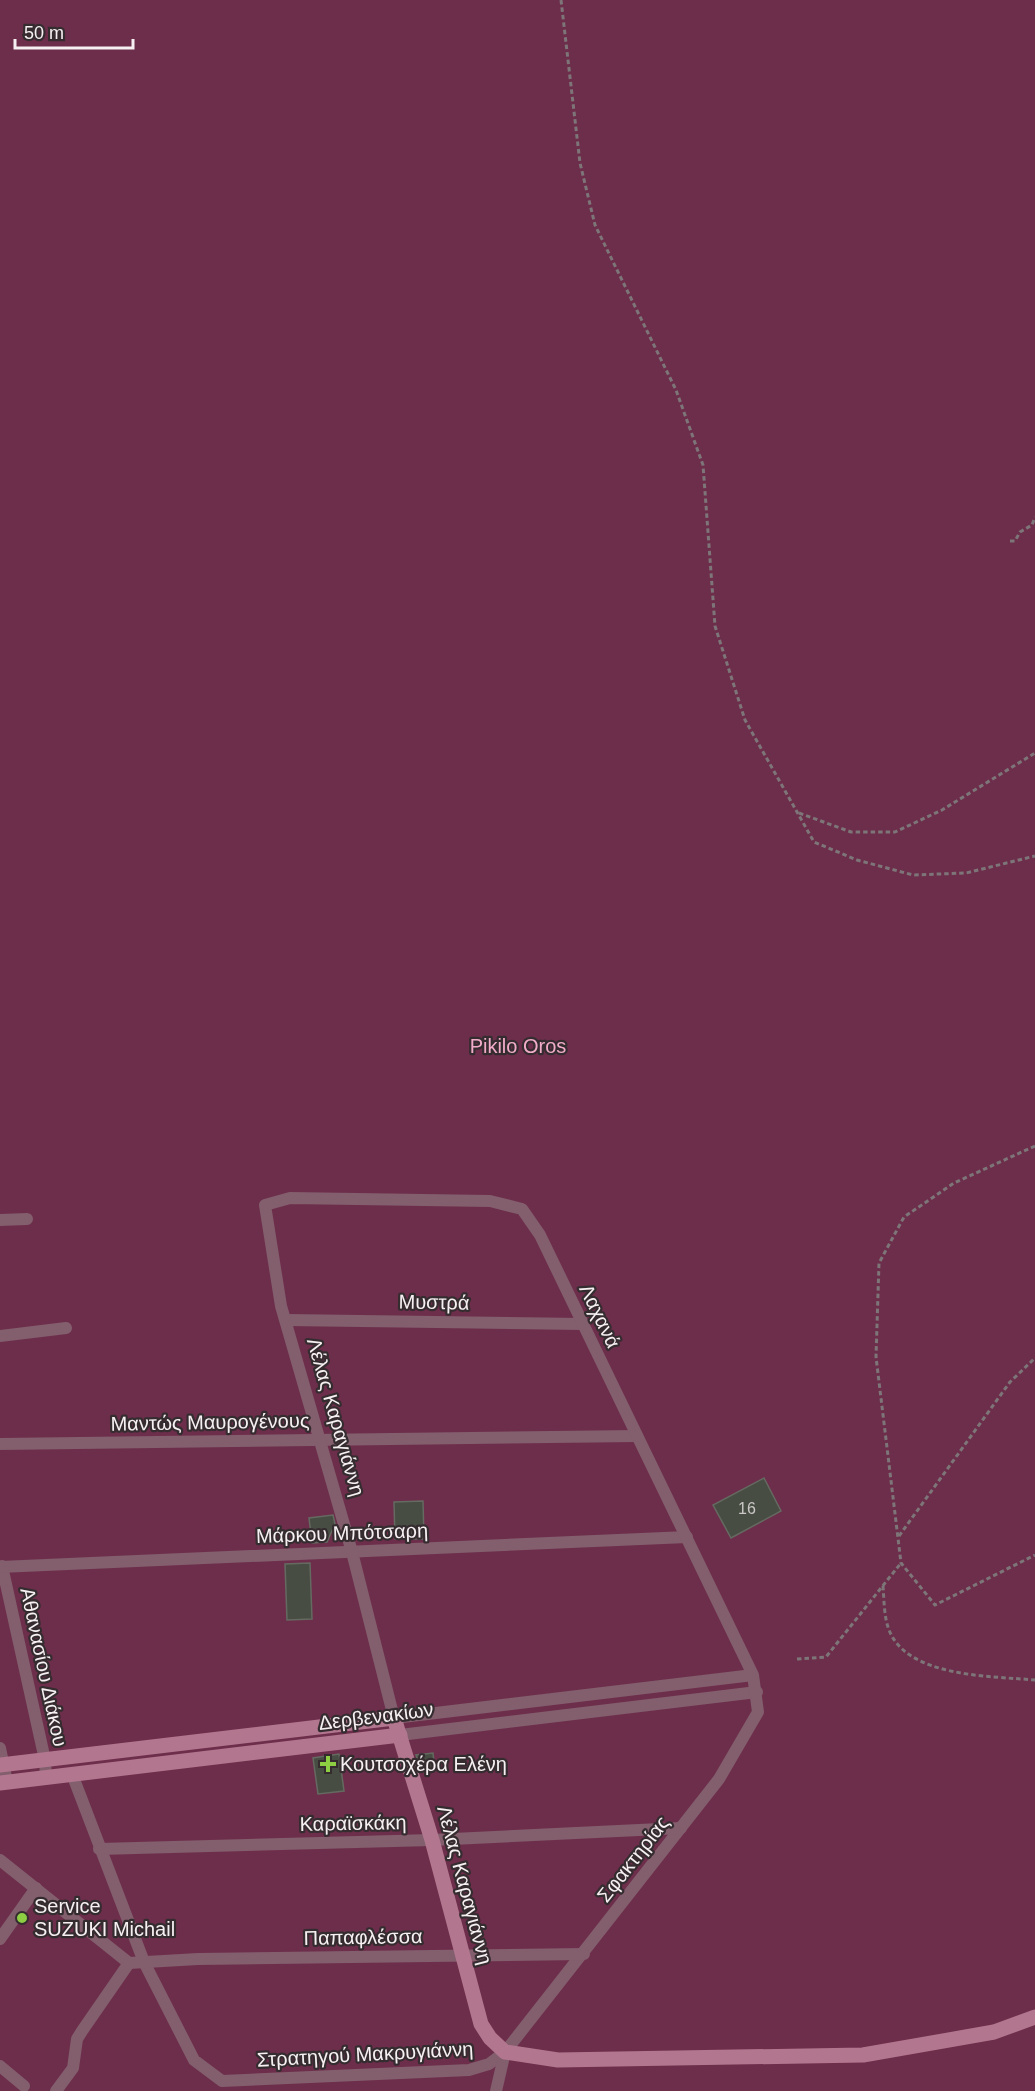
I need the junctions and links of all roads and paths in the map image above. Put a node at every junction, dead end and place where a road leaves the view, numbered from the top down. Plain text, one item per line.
1 (561, 0) edge
2 (1035, 517) edge
3 (1010, 541) dead end
4 (1035, 753) edge
5 (797, 812) junction
6 (1035, 856) edge
7 (1035, 1146) edge
8 (264, 1204) joint
9 (27, 1219) dead end
10 (0, 1220) edge
11 (286, 1320) junction
12 (582, 1324) junction
13 (66, 1328) dead end
14 (0, 1336) edge
15 (1035, 1358) edge
16 (637, 1436) junction
17 (321, 1440) junction
18 (0, 1444) edge
19 (687, 1537) junction
20 (898, 1537) junction
21 (352, 1552) junction
22 (1035, 1556) edge
23 (902, 1563) junction
24 (1, 1566) edge
25 (883, 1586) junction
26 (797, 1659) dead end
27 (753, 1675) junction
28 (1035, 1680) edge
29 (757, 1692) junction
30 (394, 1718) junction
31 (400, 1735) junction
32 (0, 1748) edge
33 (45, 1760) junction
34 (2, 1765) edge
35 (72, 1774) junction
36 (46, 1777) junction
37 (3, 1782) edge
38 (681, 1828) junction
39 (432, 1840) junction
40 (99, 1849) junction
41 (0, 1860) edge
42 (36, 1888) junction
43 (0, 1939) edge
44 (584, 1954) junction
45 (462, 1956) junction
46 (144, 1962) junction
47 (129, 1963) junction
48 (1035, 2017) edge
49 (505, 2052) junction
50 (0, 2066) edge
51 (222, 2081) joint
52 (24, 2086) dead end
53 (56, 2091) edge
54 (496, 2091) edge

1 - 5 path
2 - 3 path
4 - 5 path
5 - 6 path
7 - 20 path
8 - 11 street, Λέλας Καραγιάννη
8 - 12 street, Λαχανά
9 - 10 street
11 - 12 street, Μυστρά
11 - 17 street, Λέλας Καραγιάννη
12 - 16 street, Λαχανά
13 - 14 street
15 - 20 path
16 - 17 street, Μαντώς Μαυρογένους
16 - 19 street, Λαχανά
17 - 18 street, Μαντώς Μαυρογένους
17 - 21 street, Λέλας Καραγιάννη
19 - 21 street, Μάρκου Μπότσαρη
19 - 27 street, Λαχανά
20 - 23 path
21 - 24 street, Μάρκου Μπότσαρη
21 - 30 street, Λέλας Καραγιάννη
22 - 23 path
23 - 25 path
24 - 33 street, Αθανασίου Διάκου
25 - 26 path
25 - 28 path
27 - 29 street, Σφακτηρίας
27 - 30 street, Δερβενακίων
29 - 31 street, Δερβενακίων
29 - 38 street, Σφακτηρίας
30 - 31 street, Λέλας Καραγιάννη
30 - 33 street, Δερβενακίων
31 - 35 street, Δερβενακίων
31 - 39 street, Λέλας Καραγιάννη
32 - 34 street
33 - 34 street, Δερβενακίων
33 - 36 street, Αθανασίου Διάκου
34 - 37 street
35 - 36 street, Δερβενακίων
35 - 40 street, Αθανασίου Διάκου
36 - 37 street, Δερβενακίων
38 - 39 street, Καραϊσκάκη
38 - 44 street, Σφακτηρίας
39 - 40 street, Καραϊσκάκη
39 - 45 street, Λέλας Καραγιάννη
40 - 46 street, Αθανασίου Διάκου
41 - 42 street
42 - 43 street
42 - 47 street
44 - 45 street, Παπαφλέσσα
44 - 49 street, Σφακτηρίας
45 - 46 street, Παπαφλέσσα
45 - 49 street, Λέλας Καραγιάννη
46 - 47 street, Παπαφλέσσα
46 - 51 street, Αθανασίου Διάκου
47 - 53 street
48 - 49 street
49 - 51 street, Στρατηγού Μακρυγιάννη
49 - 54 street
50 - 52 street

